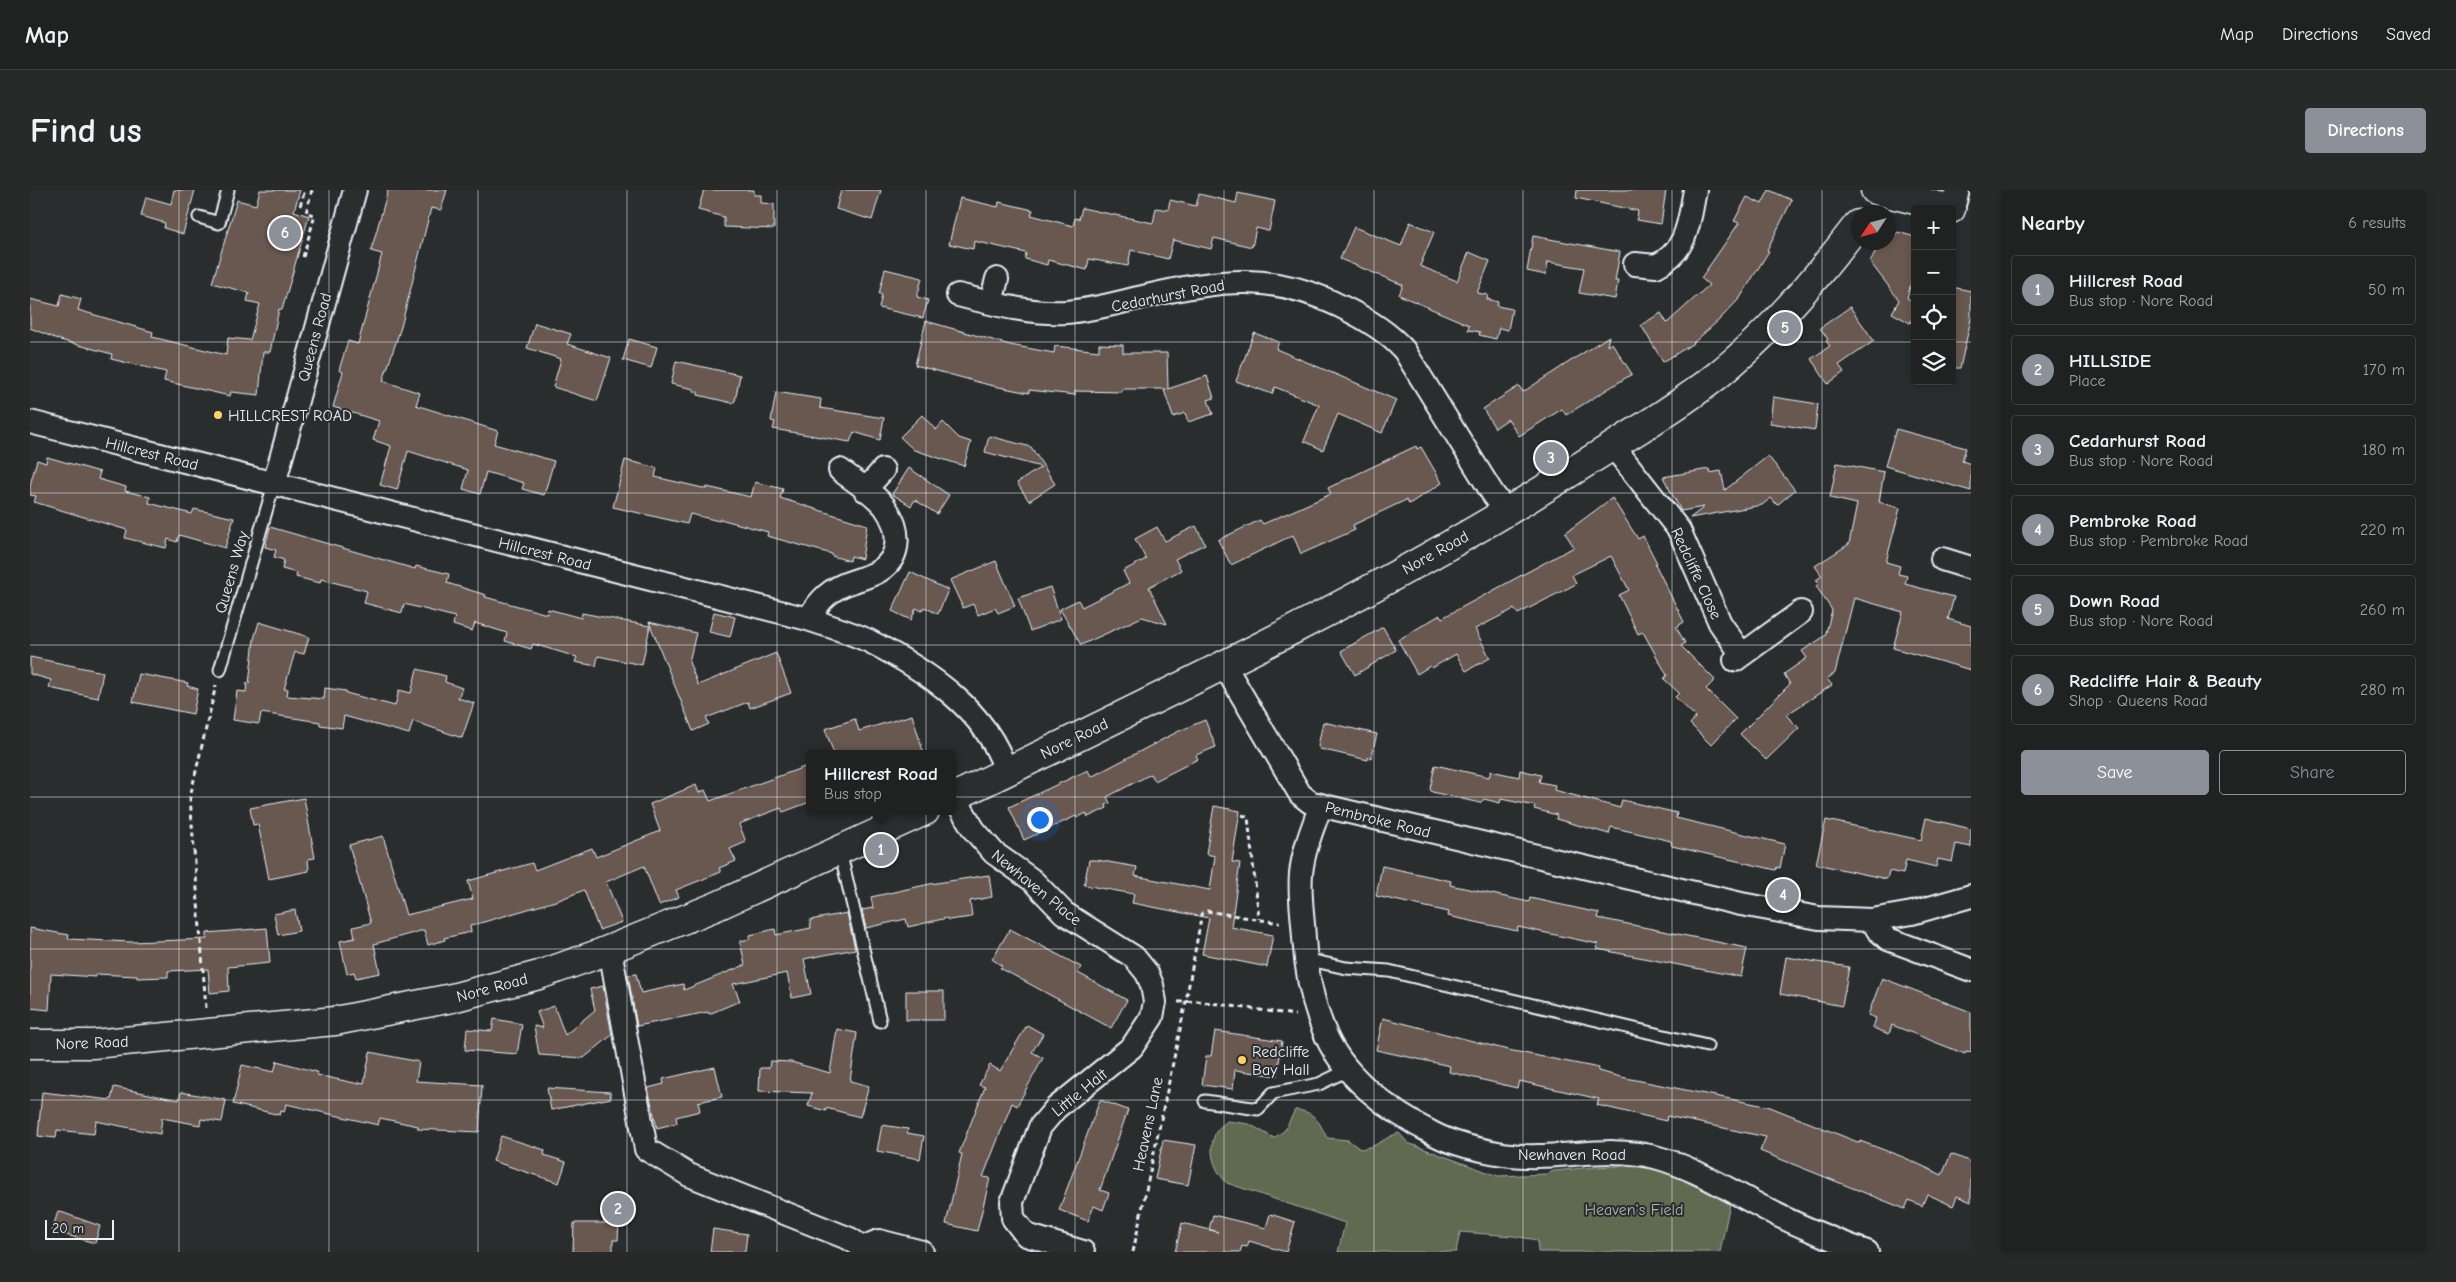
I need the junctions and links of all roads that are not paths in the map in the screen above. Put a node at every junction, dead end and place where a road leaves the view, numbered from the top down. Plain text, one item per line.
1 (228, 190) edge
2 (355, 190) edge
3 (1694, 190) edge
4 (1874, 198) edge
5 (1957, 206) edge
6 (198, 217) dead end
7 (1851, 232) edge
8 (1649, 272) dead end
9 (997, 279) dead end
10 (958, 295) dead end
11 (992, 303) junction
12 (30, 422) edge
13 (1613, 446) junction
14 (840, 470) dead end
15 (883, 470) dead end
16 (274, 484) junction
17 (865, 490) junction
18 (1507, 512) junction
19 (1942, 559) dead end
20 (1969, 560) edge
21 (1801, 612) dead end
22 (808, 619) junction
23 (1219, 666) junction
24 (220, 670) road end
25 (1006, 772) junction
26 (956, 797) edge
27 (956, 803) edge
28 (1321, 805) junction
29 (916, 815) edge
30 (840, 851) junction
31 (1971, 896) edge
32 (1872, 920) junction
33 (610, 949) junction
34 (1306, 959) junction
35 (1971, 970) edge
36 (1152, 984) joint
37 (880, 1021) dead end
38 (30, 1044) edge
39 (1707, 1046) dead end
40 (1348, 1070) junction
41 (1206, 1101) dead end
42 (863, 1250) edge
43 (922, 1252) edge
44 (1083, 1252) edge
45 (1867, 1252) edge

1 - 6 lane
2 - 16 street, Queens Road
3 - 8 street
4 - 5 street
7 - 13 street, Nore Road
9 - 11 street
10 - 11 street, Cedarhurst Road
11 - 18 street, Cedarhurst Road
12 - 16 street, Hillcrest Road
13 - 18 street, Nore Road
13 - 21 street, Redcliffe Close
14 - 17 street
15 - 17 street
16 - 22 street, Hillcrest Road
16 - 24 lane, Queens Way
17 - 22 street
18 - 23 street, Nore Road
19 - 20 street
22 - 25 street, Hillcrest Road
23 - 25 street, Nore Road
23 - 28 street, Pembroke Road
25 - 26 street, Nore Road
27 - 36 street, Newhaven Place
28 - 32 street, Pembroke Road
28 - 34 street, Newhaven Road
29 - 30 street, Nore Road
30 - 33 street, Nore Road
30 - 37 lane
31 - 32 street, Pembroke Road
32 - 35 street
33 - 38 street, Nore Road
33 - 42 street
34 - 39 lane
34 - 40 street, Newhaven Road
36 - 44 street, Little Halt
40 - 41 lane
40 - 45 street, Newhaven Road
42 - 43 street

